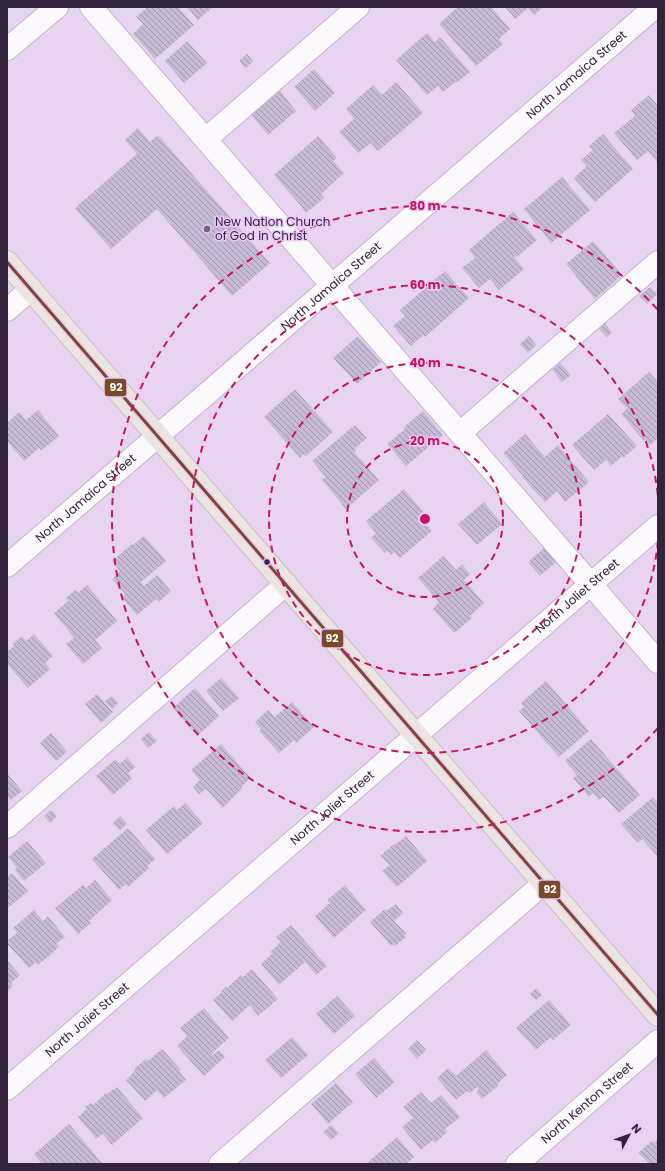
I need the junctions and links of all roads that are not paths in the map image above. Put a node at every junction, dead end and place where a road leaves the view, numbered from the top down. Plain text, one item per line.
1 (57, 7) edge
2 (91, 7) edge
3 (358, 7) edge
4 (655, 7) edge
5 (7, 49) edge
6 (206, 140) junction
7 (7, 262) edge
8 (658, 262) edge
9 (332, 285) junction
10 (31, 289) junction
11 (7, 310) edge
12 (460, 433) junction
13 (157, 436) junction
14 (658, 526) edge
15 (7, 566) edge
16 (286, 584) junction
17 (591, 584) junction
18 (658, 662) edge
19 (416, 735) junction
20 (7, 827) edge
21 (544, 883) junction
22 (658, 1015) edge
23 (658, 1041) edge
24 (7, 1089) edge
25 (220, 1164) edge
26 (516, 1164) edge

1 - 5 street
2 - 6 street
3 - 6 street
4 - 9 street, North Jamaica Street
6 - 9 street
7 - 10 main road
8 - 12 street
9 - 12 street
9 - 13 street, North Jamaica Street
10 - 11 street
10 - 13 main road
12 - 17 street
13 - 15 street, North Jamaica Street
13 - 16 main road
14 - 17 street, North Joliet Street
16 - 19 main road
16 - 20 street
17 - 18 street
17 - 19 street, North Joliet Street
19 - 21 main road
19 - 24 street, North Joliet Street
21 - 22 main road
21 - 25 street
23 - 26 street, North Kenton Street

